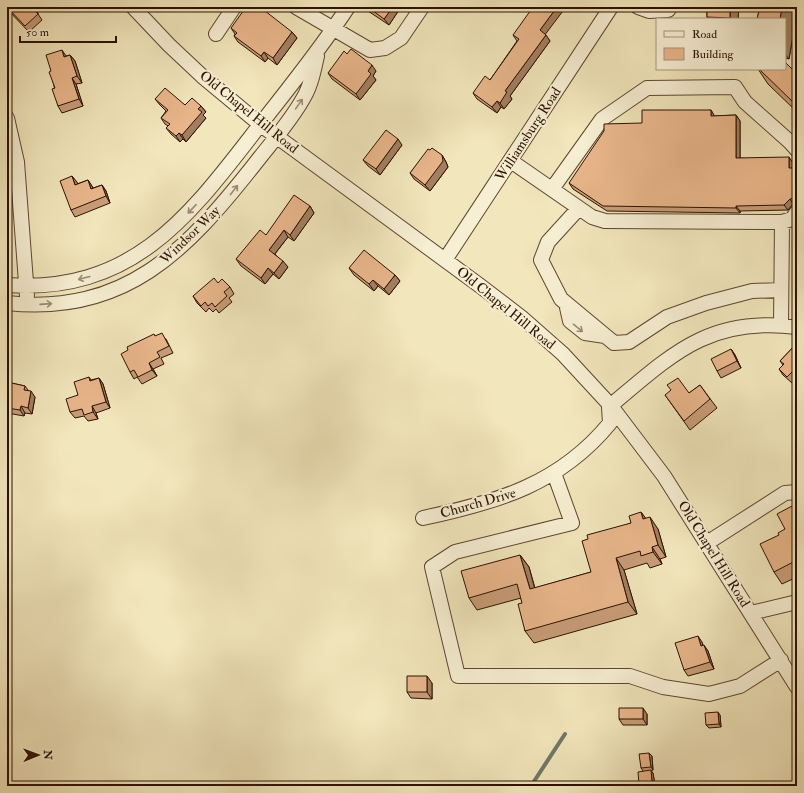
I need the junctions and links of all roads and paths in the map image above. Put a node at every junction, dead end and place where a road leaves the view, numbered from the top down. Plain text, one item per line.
1 (133, 7) edge
2 (234, 7) edge
3 (296, 7) edge
4 (348, 7) edge
5 (422, 7) edge
6 (610, 7) edge
7 (638, 7) edge
8 (670, 7) edge
9 (333, 30) junction
10 (216, 34) dead end
11 (318, 52) junction
12 (7, 118) edge
13 (261, 125) junction
14 (276, 136) junction
15 (797, 150) edge
16 (511, 161) junction
17 (552, 189) junction
18 (579, 208) junction
19 (797, 212) edge
20 (782, 222) junction
21 (445, 260) junction
22 (7, 285) edge
23 (26, 287) junction
24 (780, 290) junction
25 (7, 303) edge
26 (27, 306) junction
27 (781, 325) junction
28 (797, 327) edge
29 (611, 406) junction
30 (554, 473) junction
31 (797, 492) edge
32 (423, 518) dead end
33 (707, 543) junction
34 (797, 602) edge
35 (751, 613) junction
36 (780, 660) junction
37 (797, 687) edge

1 - 13 street, Old Chapel Hill Road
2 - 10 street
3 - 9 street
4 - 9 street, Windsor Way
5 - 9 street
6 - 16 street, Williamsburg Road
7 - 8 street
9 - 11 street, Windsor Way
11 - 13 street, Windsor Way
14 -> 11 street, Windsor Way
12 - 23 street
13 - 14 street, Old Chapel Hill Road
13 -> 23 street, Windsor Way
14 - 21 street, Old Chapel Hill Road
26 -> 14 street, Windsor Way
15 - 17 street
16 - 17 street
16 - 21 street, Williamsburg Road
17 - 18 street
18 - 20 street
18 - 24 street
19 - 20 street
20 - 24 street
21 - 29 street, Old Chapel Hill Road
22 - 23 street, Windsor Way
23 - 26 street
24 - 27 street
25 - 26 street, Windsor Way
27 - 28 street
27 - 29 street
29 - 30 street, Church Drive
29 - 33 street, Old Chapel Hill Road
30 - 32 street, Church Drive
30 - 36 street
31 - 33 street
33 - 35 street, Old Chapel Hill Road
34 - 35 street
35 - 36 street, Old Chapel Hill Road
36 - 37 street, Old Chapel Hill Road

